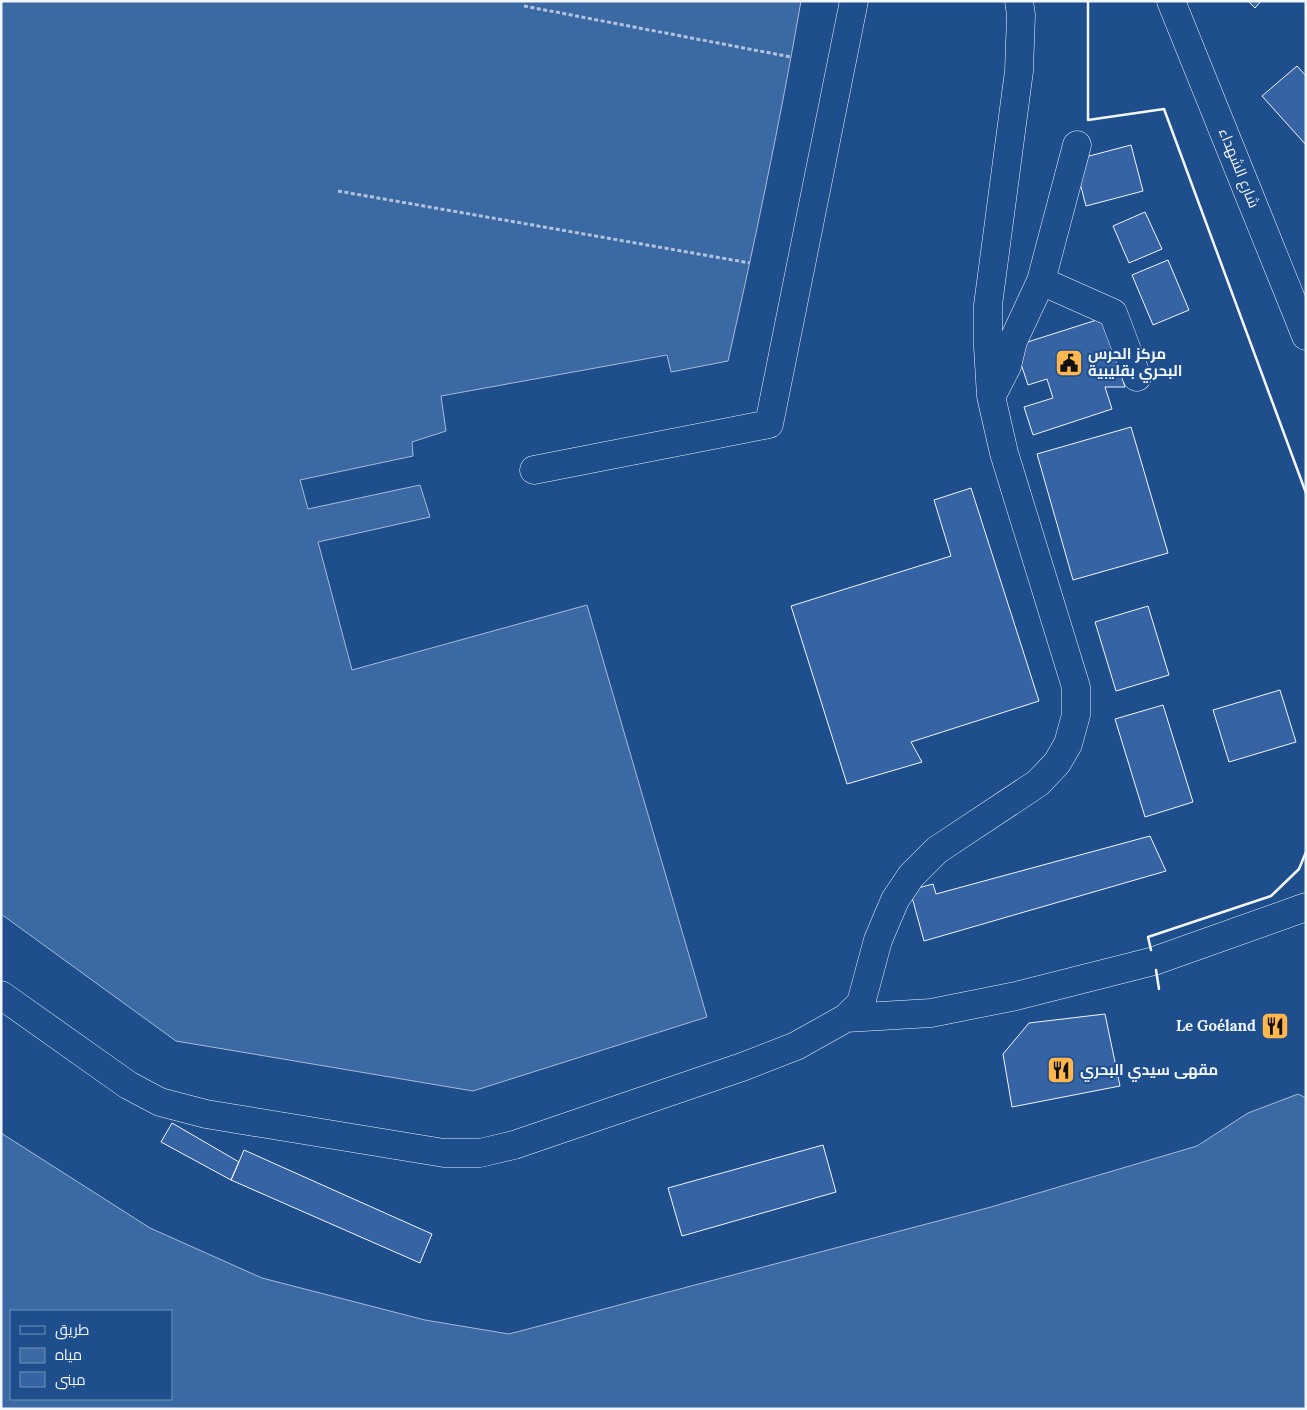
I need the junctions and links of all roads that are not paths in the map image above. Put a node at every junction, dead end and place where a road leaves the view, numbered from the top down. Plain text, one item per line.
1 (854, 1) edge
2 (1019, 1) edge
3 (1171, 1) edge
4 (1077, 145) dead end
5 (1041, 281) junction
6 (1306, 336) edge
7 (1136, 377) dead end
8 (991, 396) junction
9 (534, 470) dead end
10 (1306, 907) edge
11 (1, 995) edge
12 (846, 1018) junction

1 - 9 street
2 - 8 street
3 - 6 street, شارع الشهداء
4 - 5 street
5 - 7 street
5 - 8 street
8 - 12 street
10 - 12 street
11 - 12 street

